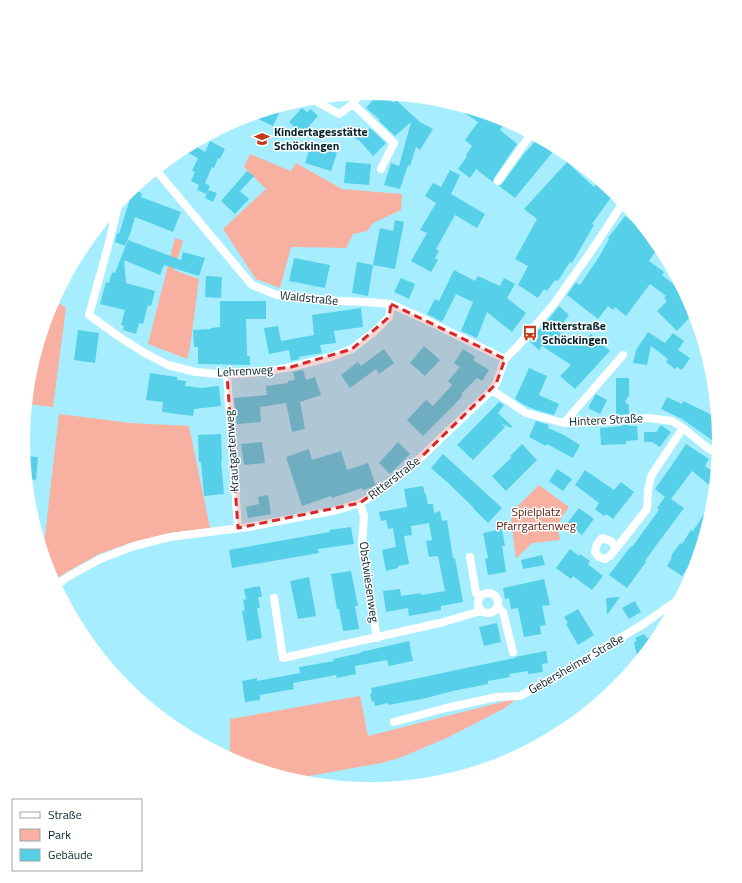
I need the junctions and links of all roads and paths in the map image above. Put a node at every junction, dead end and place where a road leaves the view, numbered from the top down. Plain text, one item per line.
1 (355, 101) edge
2 (321, 104) edge
3 (353, 104) junction
4 (528, 139) edge
5 (381, 169) dead end
6 (159, 174) edge
7 (498, 180) dead end
8 (619, 208) edge
9 (115, 217) edge
10 (391, 304) junction
11 (622, 355) dead end
12 (505, 359) junction
13 (227, 375) junction
14 (492, 390) junction
15 (564, 423) junction
16 (683, 428) junction
17 (712, 450) edge
18 (360, 503) junction
19 (238, 528) junction
20 (616, 548) dead end
21 (470, 556) dead end
22 (61, 582) edge
23 (481, 596) junction
24 (274, 598) dead end
25 (670, 605) edge
26 (497, 607) junction
27 (482, 611) junction
28 (377, 638) junction
29 (513, 652) dead end
30 (394, 722) dead end

1 - 3 street
2 - 3 street
3 - 5 street
4 - 7 street
6 - 10 street, Waldstraße
8 - 12 street, Ritterstraße
9 - 13 street, Lehrenweg
10 - 12 street, Waldstraße
10 - 13 street, Lehrenweg
11 - 15 street
12 - 14 street, Ritterstraße
13 - 19 street, Krautgartenweg
14 - 15 street, Hintere Straße
14 - 18 street, Ritterstraße
15 - 16 street, Hintere Straße
16 - 17 street, Hintere Straße
16 - 20 street
18 - 19 street, Ritterstraße
18 - 28 street, Obstwiesenweg
19 - 22 street, Ritterstraße
21 - 23 street
23 - 26 street
23 - 27 street
24 - 28 street, Obstwiesenweg
25 - 30 street, Gebersheimer Straße
26 - 27 street, Obstwiesenweg
26 - 29 street
27 - 28 street, Obstwiesenweg

